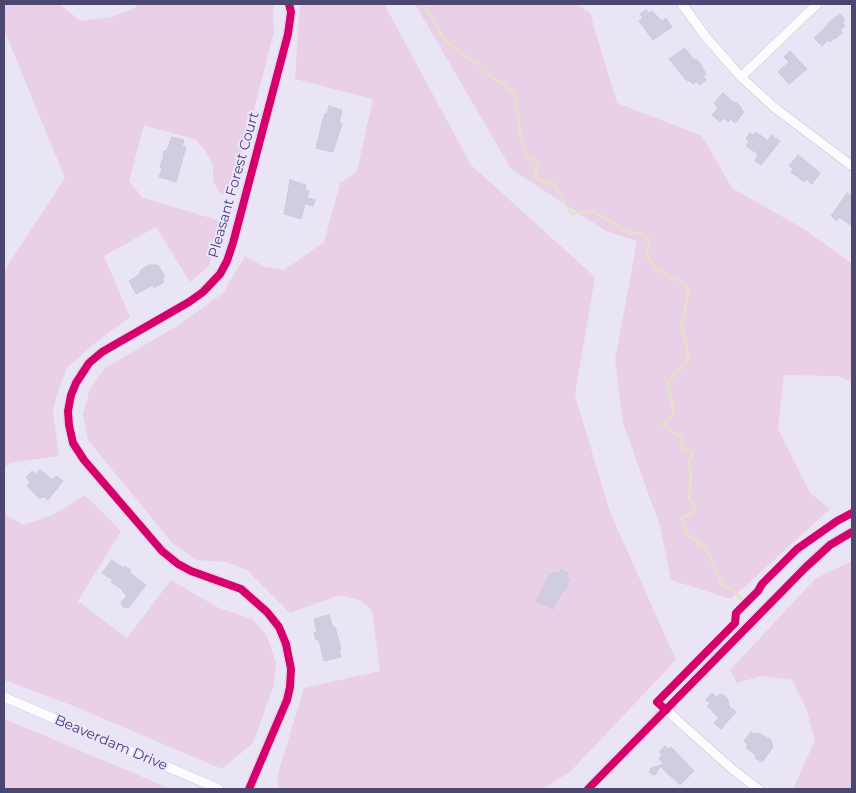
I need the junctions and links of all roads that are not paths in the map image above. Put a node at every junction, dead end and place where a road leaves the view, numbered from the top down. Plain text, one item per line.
1 (289, 4) edge
2 (682, 4) edge
3 (817, 4) edge
4 (742, 77) junction
5 (852, 166) edge
6 (852, 532) edge
7 (4, 697) edge
8 (666, 710) junction
9 (219, 789) edge
10 (249, 789) edge
11 (588, 789) edge
12 (758, 789) edge

1 - 10 street, Pleasant Forest Court
2 - 4 street
3 - 4 street
4 - 5 street
6 - 8 street
7 - 9 street, Beaverdam Drive
8 - 11 street
8 - 12 street

